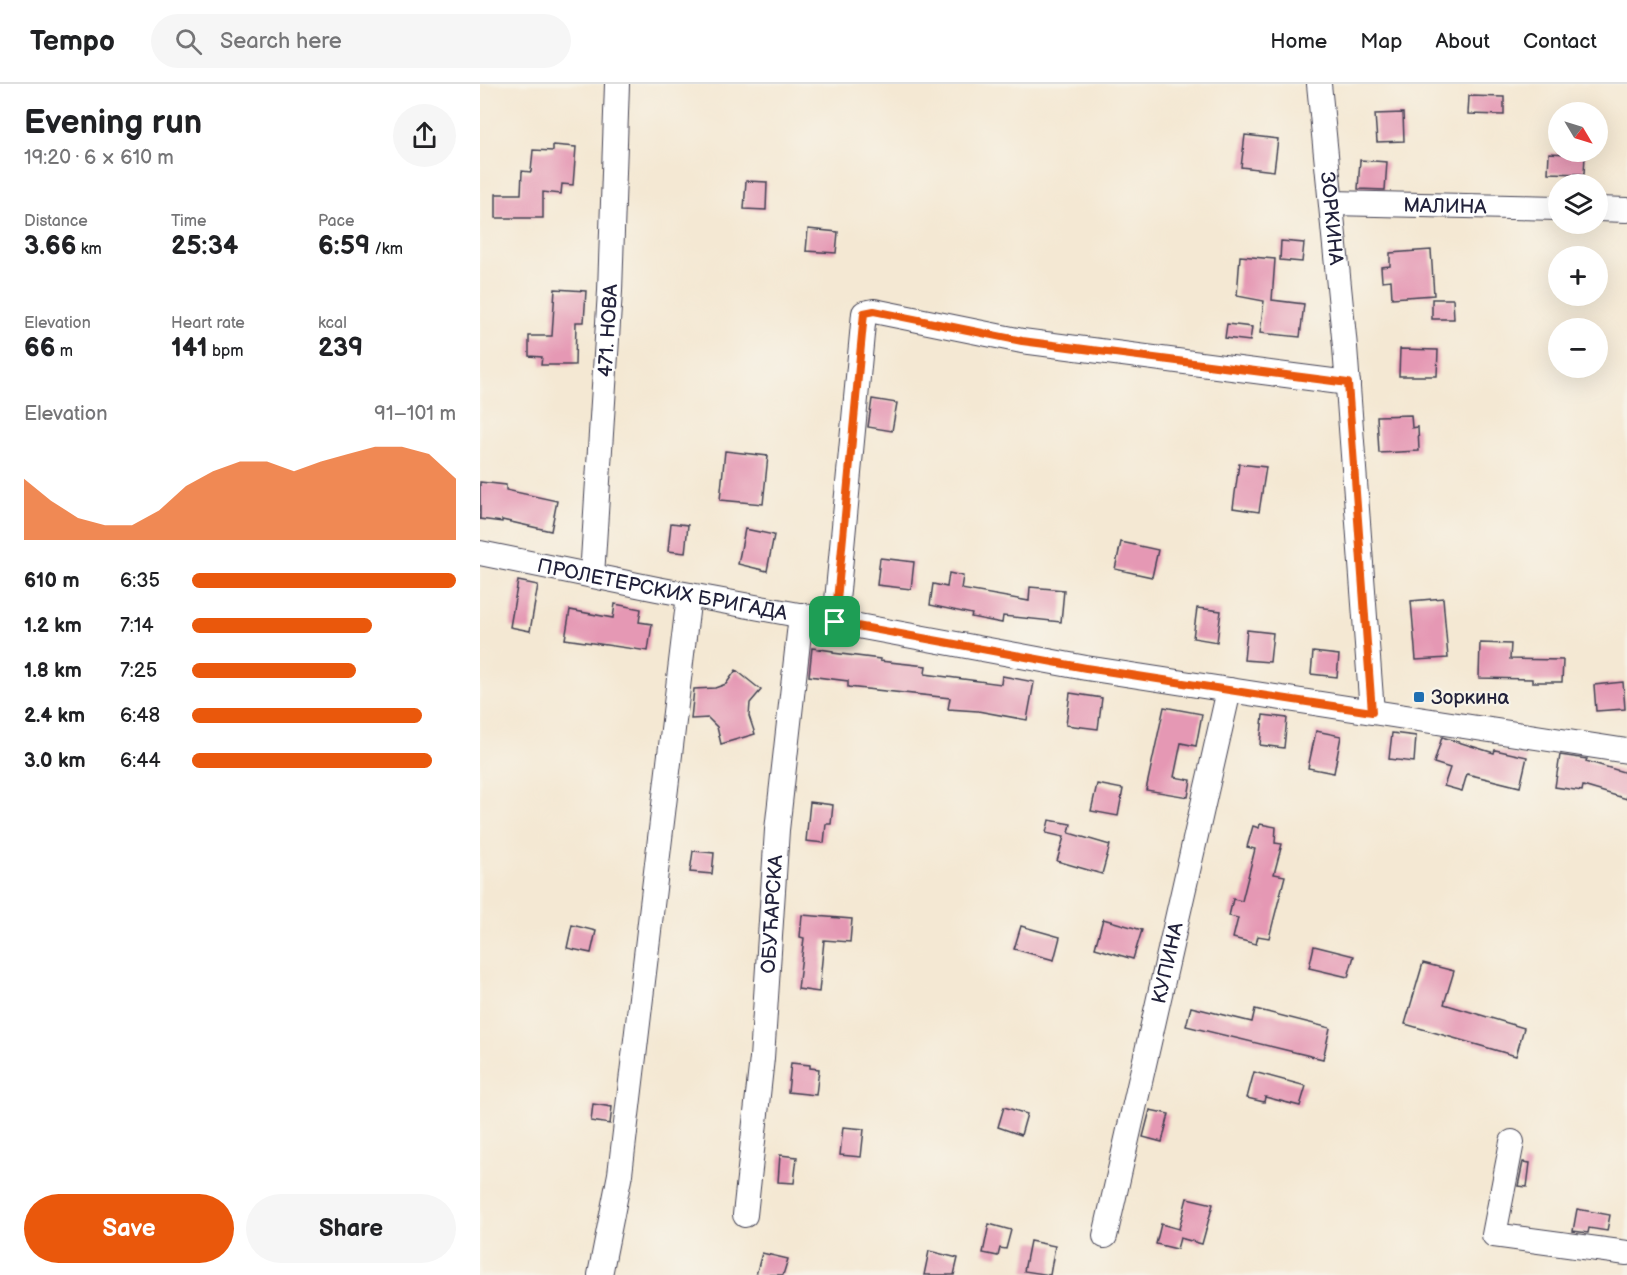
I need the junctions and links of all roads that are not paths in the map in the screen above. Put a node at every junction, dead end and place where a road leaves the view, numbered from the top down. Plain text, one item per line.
1 (617, 84) edge
2 (1319, 84) edge
3 (1331, 203) junction
4 (1548, 208) edge
5 (1608, 209) edge
6 (1627, 210) edge
7 (1348, 383) junction
8 (480, 553) edge
9 (592, 576) junction
10 (689, 595) junction
11 (801, 615) junction
12 (835, 622) junction
13 (1229, 690) junction
14 (1372, 712) junction
15 (1627, 752) edge
16 (1512, 1142) dead end
17 (745, 1215) dead end
18 (1105, 1236) dead end
19 (1627, 1253) edge
20 (600, 1275) edge

1 - 9 street, 471. НОВА
2 - 3 street, ЗОРКИНА
3 - 4 street, МАЛИНА
3 - 7 street, ЗОРКИНА
5 - 6 street
7 - 12 street
7 - 14 street, ЗОРКИНА
8 - 9 street, ПРОЛЕТЕРСКИХ БРИГАДА
9 - 10 street, ПРОЛЕТЕРСКИХ БРИГАДА
10 - 11 street, ПРОЛЕТЕРСКИХ БРИГАДА
10 - 20 street
11 - 12 street, ПРОЛЕТЕРСКИХ БРИГАДА
11 - 17 street, ОБУЋАРСКА
12 - 13 street, ПРОЛЕТЕРСКИХ БРИГАДА
13 - 14 street, ПРОЛЕТЕРСКИХ БРИГАДА
13 - 18 street, КУПИНА
14 - 15 street, ПРОЛЕТЕРСКИХ БРИГАДА
16 - 19 street

